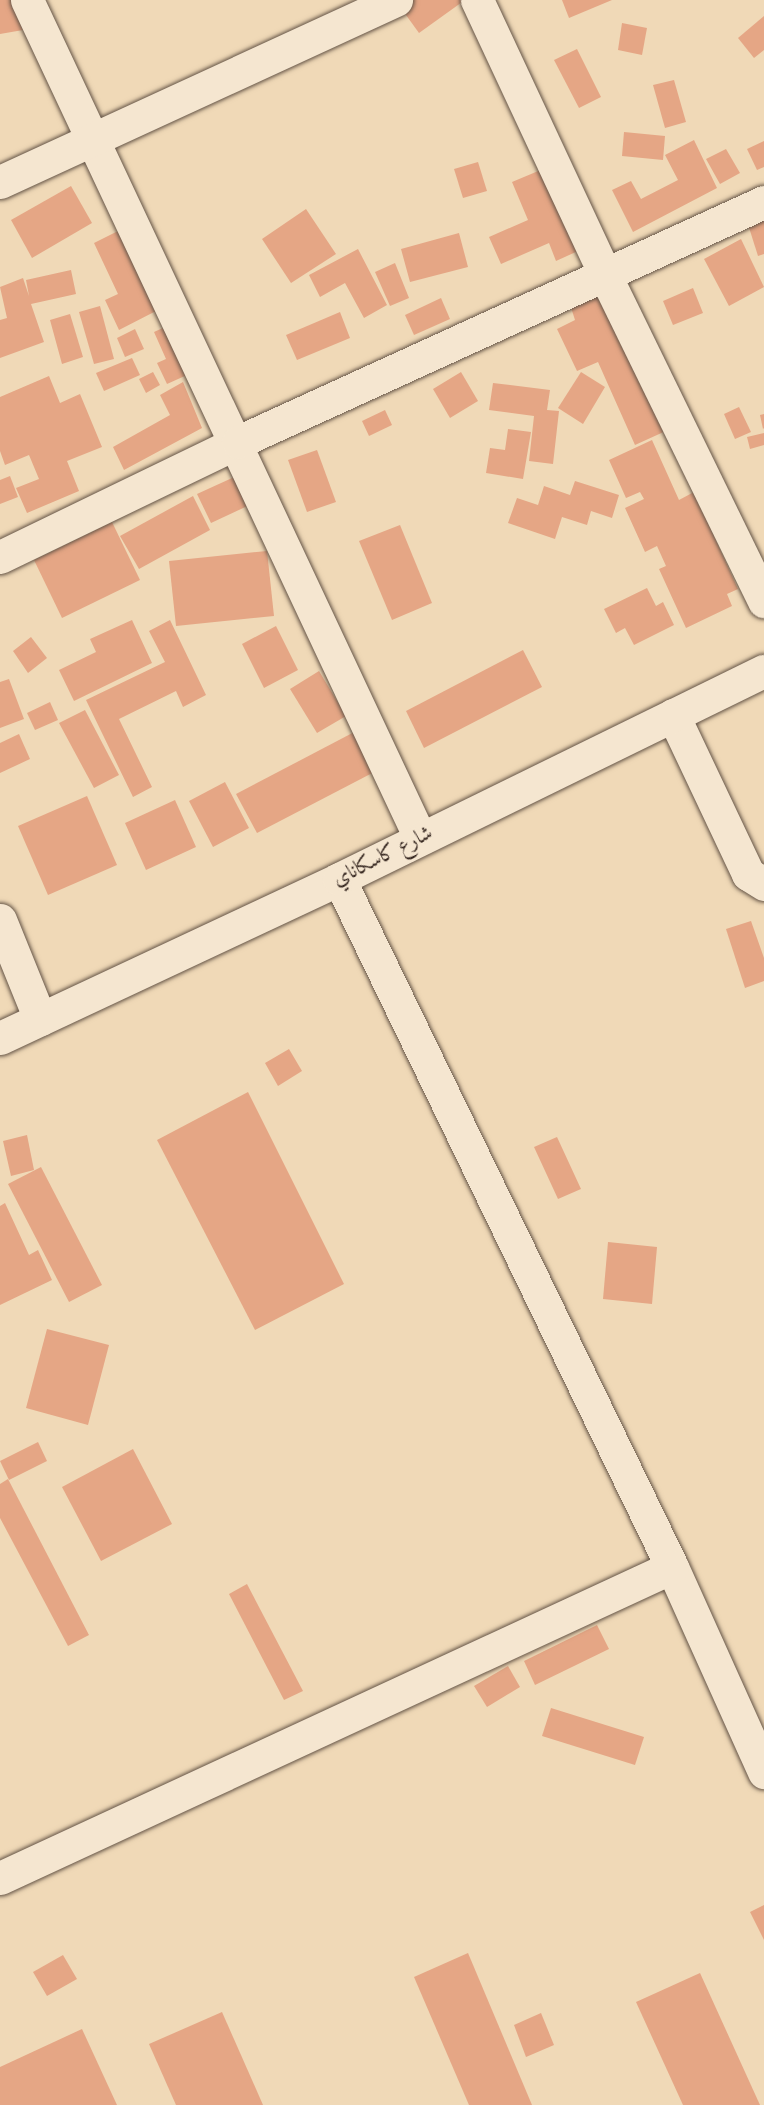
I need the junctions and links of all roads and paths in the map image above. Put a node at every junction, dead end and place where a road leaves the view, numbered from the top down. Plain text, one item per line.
1 (27, 0) edge
2 (396, 0) edge
3 (477, 0) edge
4 (93, 138) junction
5 (0, 182) edge
6 (764, 202) edge
7 (605, 275) junction
8 (238, 442) junction
9 (0, 557) edge
10 (764, 602) edge
11 (764, 671) edge
12 (673, 716) junction
13 (420, 838) junction
14 (339, 879) junction
15 (764, 884) edge
16 (0, 920) edge
17 (40, 1019) junction
18 (0, 1038) edge
19 (672, 1567) junction
20 (764, 1772) edge
21 (0, 1878) edge

1 - 4 street
2 - 4 street
3 - 7 street
4 - 5 street
4 - 8 street
6 - 7 street
7 - 8 street
7 - 10 street
8 - 9 street
8 - 13 street
11 - 12 street, شارع كاسكاناي
12 - 13 street, شارع كاسكاناي
12 - 15 street
13 - 14 street, شارع كاسكاناي
14 - 17 street, شارع كاسكاناي
14 - 19 street
16 - 17 street
17 - 18 street, شارع كاسكاناي
19 - 20 street
19 - 21 street

